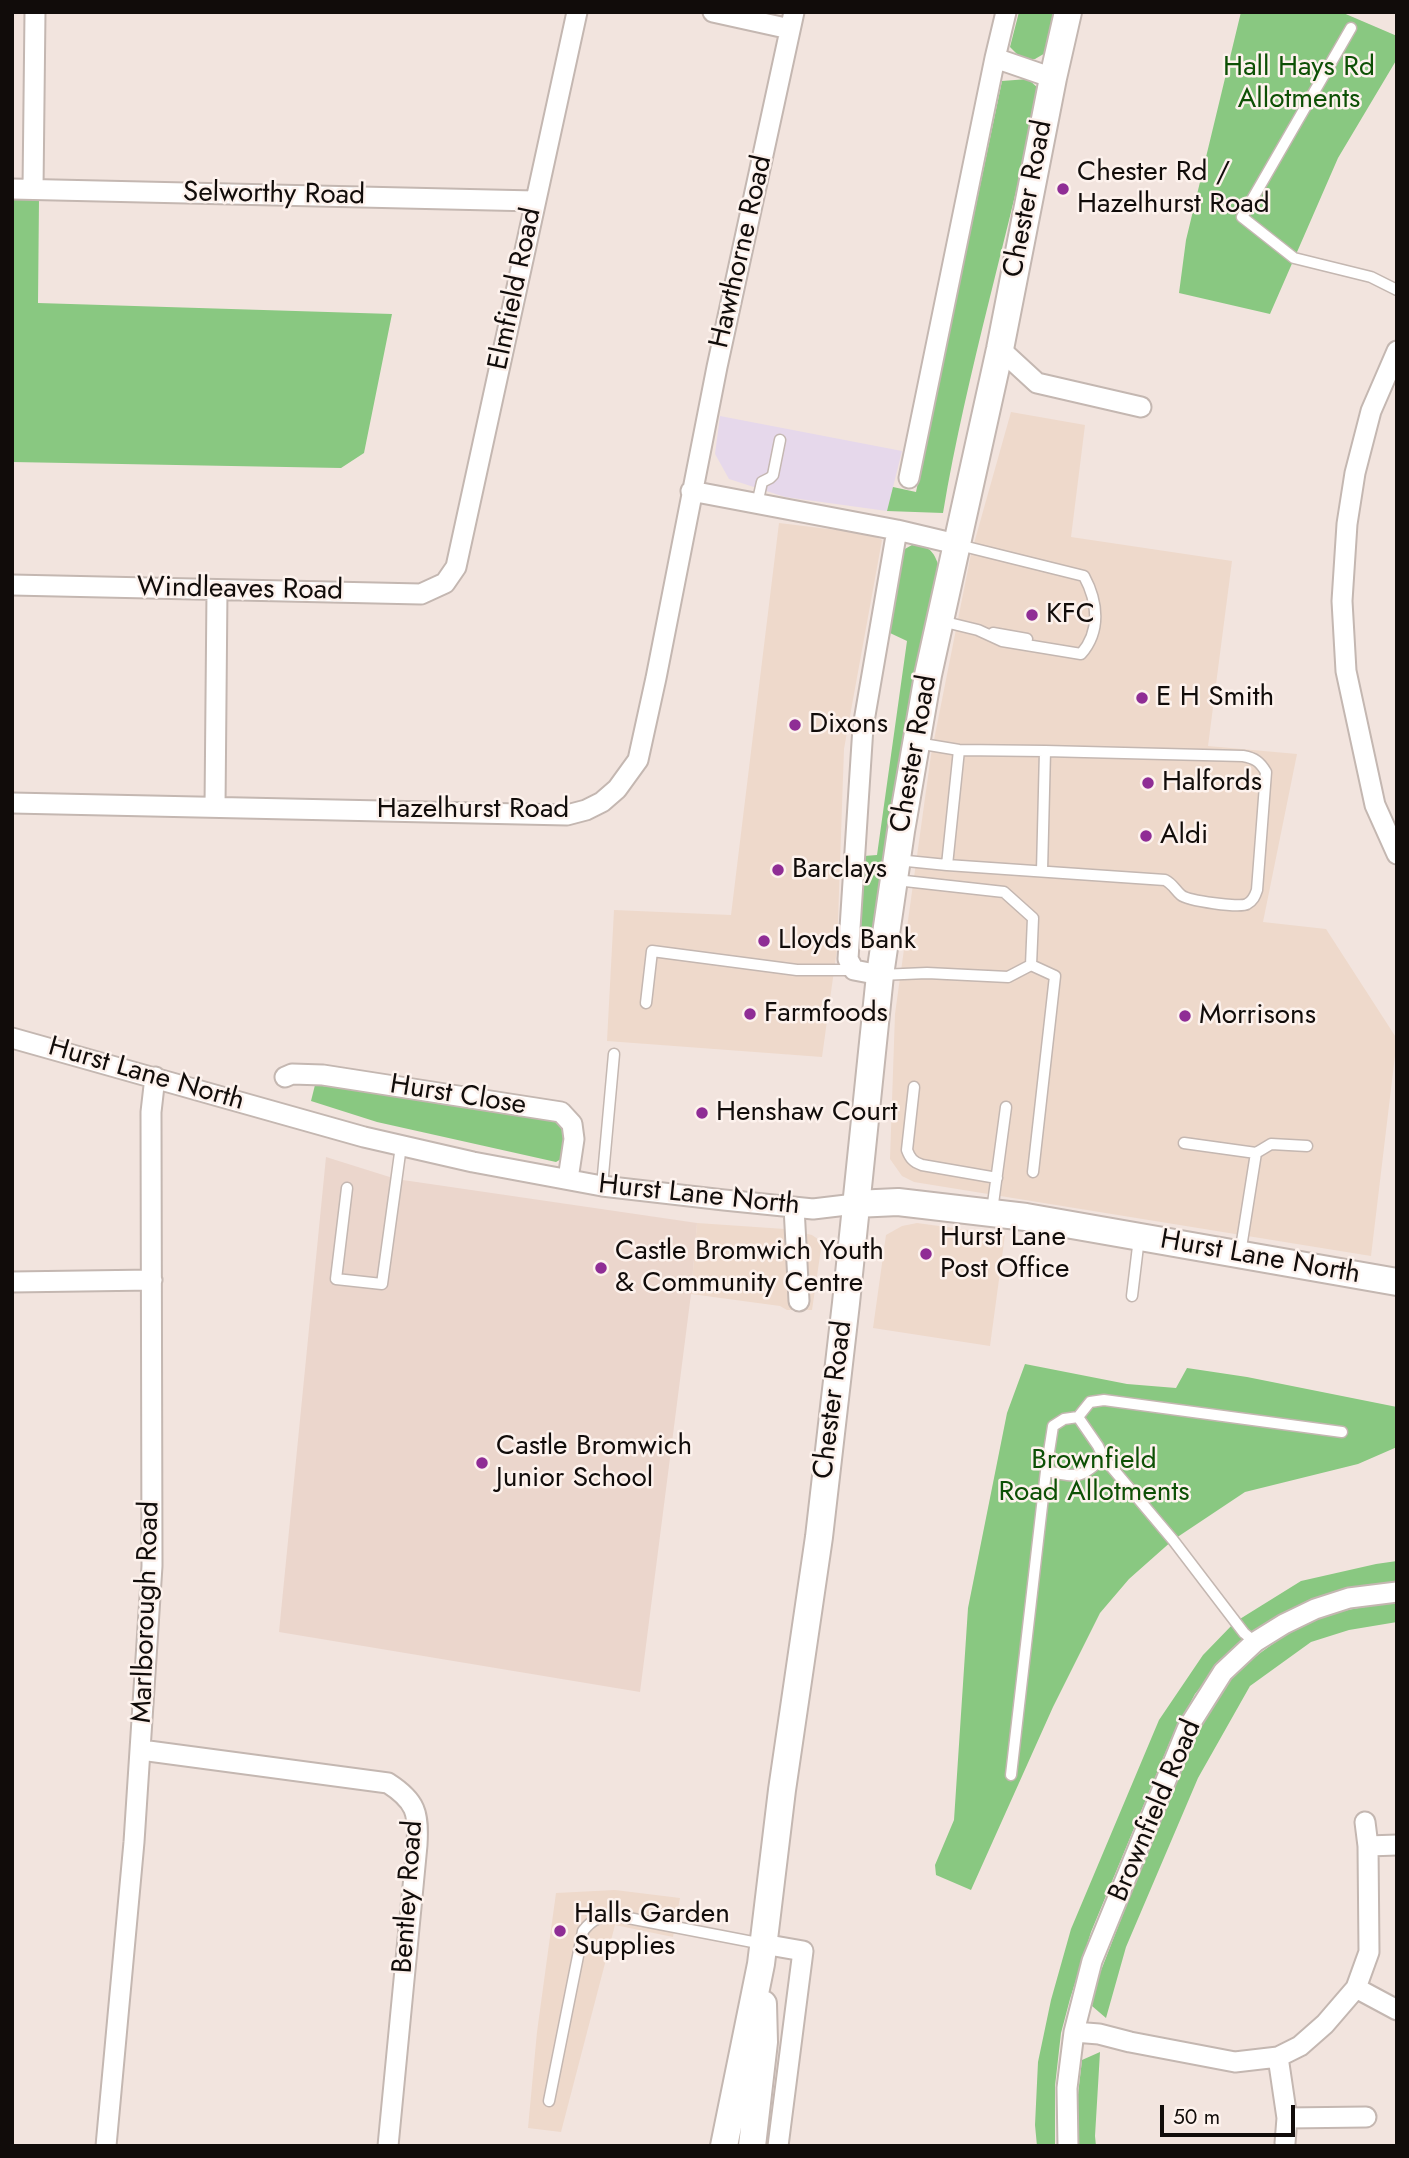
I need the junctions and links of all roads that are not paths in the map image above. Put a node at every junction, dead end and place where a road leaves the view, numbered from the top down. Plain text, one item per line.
1 (35, 12) edge
2 (577, 12) edge
3 (712, 12) edge
4 (1006, 12) edge
5 (1068, 12) edge
6 (792, 21) edge
7 (1351, 27) dead end
8 (995, 58) junction
9 (1053, 78) junction
10 (12, 189) edge
11 (33, 190) junction
12 (535, 201) junction
13 (1397, 290) edge
14 (1000, 349) junction
15 (1397, 351) edge
16 (1141, 407) dead end
17 (780, 440) dead end
18 (909, 478) dead end
19 (691, 491) junction
20 (757, 503) junction
21 (897, 530) junction
22 (956, 544) junction
23 (456, 567) joint
24 (12, 585) edge
25 (217, 590) junction
26 (940, 621) junction
27 (916, 743) junction
28 (959, 750) junction
29 (1045, 751) junction
30 (12, 803) edge
31 (215, 807) junction
32 (1397, 854) edge
33 (947, 865) junction
34 (895, 870) junction
35 (1042, 871) junction
36 (1031, 965) junction
37 (854, 970) junction
38 (880, 975) junction
39 (646, 1003) dead end
40 (12, 1038) edge
41 (614, 1054) dead end
42 (155, 1077) junction
43 (285, 1077) dead end
44 (914, 1087) dead end
45 (1006, 1107) dead end
46 (1184, 1143) dead end
47 (401, 1146) junction
48 (1307, 1146) dead end
49 (1256, 1153) junction
50 (1033, 1172) dead end
51 (997, 1178) junction
52 (568, 1179) junction
53 (602, 1186) junction
54 (347, 1188) dead end
55 (855, 1203) junction
56 (794, 1207) junction
57 (992, 1213) junction
58 (1139, 1237) junction
59 (1240, 1254) junction
60 (152, 1280) junction
61 (12, 1282) edge
62 (1397, 1282) edge
63 (1132, 1296) dead end
64 (799, 1301) dead end
65 (1078, 1417) junction
66 (1342, 1432) dead end
67 (1103, 1457) junction
68 (1046, 1471) junction
69 (1397, 1592) edge
70 (1255, 1642) junction
71 (141, 1750) junction
72 (1011, 1775) dead end
73 (1365, 1822) dead end
74 (1397, 1845) edge
75 (1368, 1846) junction
76 (762, 1954) junction
77 (1356, 1988) junction
78 (1397, 2010) edge
79 (1074, 2032) junction
80 (1278, 2057) junction
81 (550, 2101) dead end
82 (1366, 2117) dead end
83 (1287, 2118) junction
84 (1284, 2144) edge
85 (106, 2146) edge
86 (388, 2146) edge
87 (724, 2146) edge
88 (752, 2146) edge
89 (778, 2146) edge
90 (1068, 2146) edge

1 - 11 street
2 - 12 street, Elmfield Road
3 - 6 street
4 - 8 street
5 - 9 main road, Chester Road
6 - 19 street, Hawthorne Road
7 - 13 lane
8 - 9 street
8 - 18 street
9 - 14 main road, Chester Road
10 - 11 street, Selworthy Road
11 - 12 street, Selworthy Road
12 - 23 street, Elmfield Road
14 - 16 street
14 - 22 main road, Chester Road
15 - 32 street
17 - 20 lane
19 - 20 street
19 - 31 street, Hazelhurst Road
20 - 21 street
21 - 22 street
21 - 37 street
22 - 26 main road, Chester Road
22 - 26 lane
23 - 25 street, Windleaves Road
24 - 25 street, Windleaves Road
25 - 31 street
26 - 27 main road, Chester Road
27 - 28 lane
27 - 34 main road, Chester Road
28 - 29 lane
28 - 33 lane
29 - 35 lane
29 - 35 lane
30 - 31 street, Hazelhurst Road
33 - 34 lane
33 - 35 lane
34 - 36 lane
34 - 38 main road, Chester Road
36 - 38 lane
36 - 50 lane
37 - 38 street
37 - 39 lane
38 - 55 main road, Chester Road
40 - 42 street, Hurst Lane North
41 - 53 lane
42 - 47 street, Hurst Lane North
42 - 60 street, Marlborough Road
43 - 52 street, Hurst Close
44 - 51 lane
45 - 51 lane
46 - 49 lane
47 - 52 street, Hurst Lane North
47 - 54 lane
48 - 49 lane
49 - 59 lane
51 - 57 lane
52 - 53 street, Hurst Lane North
53 - 56 street, Hurst Lane North
55 - 56 street, Hurst Lane North
55 - 57 main road, Hurst Lane North
55 - 76 main road, Chester Road
56 - 64 street
57 - 58 main road, Hurst Lane North
58 - 59 main road, Hurst Lane North
58 - 63 lane
59 - 62 main road, Hurst Lane North
60 - 61 street
60 - 71 street, Marlborough Road
65 - 66 lane
65 - 67 lane
65 - 68 lane
67 - 68 lane
67 - 70 lane
68 - 72 lane
69 - 70 street, Brownfield Road
70 - 79 street, Brownfield Road
71 - 85 street, Marlborough Road
71 - 86 street, Bentley Road
73 - 75 street
74 - 75 street
75 - 77 street
76 - 81 lane
76 - 87 main road, Chester Road
76 - 88 main road, Chester Road
76 - 89 street
77 - 78 street
77 - 80 street
79 - 80 street
79 - 90 street, Brownfield Road
80 - 83 street
82 - 83 street
83 - 84 street

